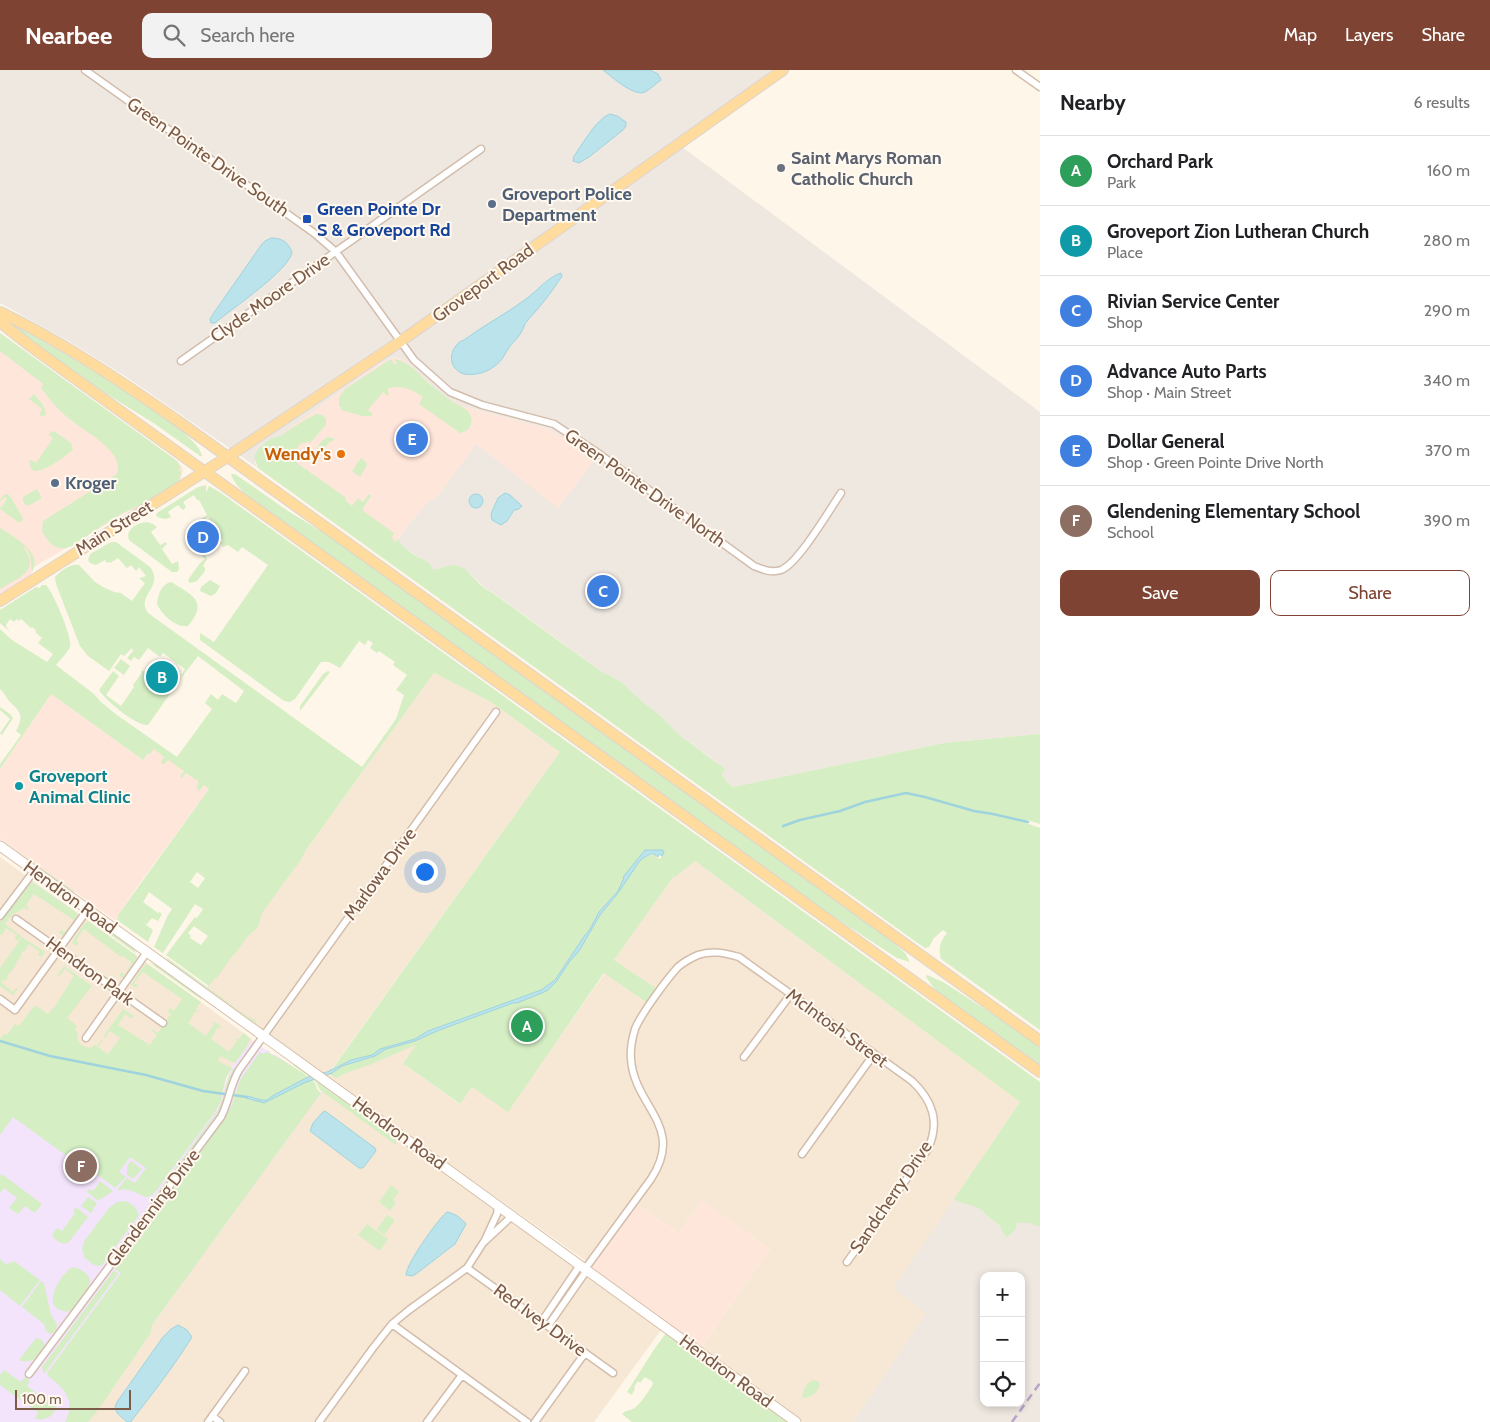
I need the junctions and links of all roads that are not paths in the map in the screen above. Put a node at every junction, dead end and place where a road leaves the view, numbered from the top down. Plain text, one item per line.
1 (85, 70) edge
2 (783, 70) edge
3 (1016, 70) edge
4 (1040, 87) edge
5 (481, 149) dead end
6 (336, 252) junction
7 (0, 312) edge
8 (0, 322) edge
9 (401, 341) junction
10 (181, 361) dead end
11 (228, 456) junction
12 (205, 470) junction
13 (841, 493) dead end
14 (0, 601) edge
15 (496, 712) dead end
16 (0, 846) edge
17 (34, 871) junction
18 (88, 909) junction
19 (0, 916) edge
20 (16, 919) dead end
21 (60, 949) junction
22 (147, 952) junction
23 (119, 992) junction
24 (790, 994) junction
25 (0, 999) edge
26 (163, 1023) dead end
27 (263, 1036) junction
28 (86, 1038) dead end
29 (1040, 1040) edge
30 (874, 1054) junction
31 (744, 1057) dead end
32 (1040, 1072) edge
33 (934, 1131) joint
34 (802, 1154) dead end
35 (498, 1206) junction
36 (512, 1216) junction
37 (483, 1243) junction
38 (847, 1262) dead end
39 (467, 1268) junction
40 (584, 1268) junction
41 (542, 1322) junction
42 (392, 1324) junction
43 (548, 1326) junction
44 (585, 1353) junction
45 (245, 1371) dead end
46 (612, 1372) dead end
47 (29, 1374) dead end
48 (462, 1375) junction
49 (210, 1419) edge
50 (220, 1422) edge
51 (319, 1422) edge
52 (427, 1422) edge
53 (527, 1422) edge
54 (535, 1422) edge
55 (796, 1422) edge

1 - 6 street, Green Pointe Drive South
2 - 9 main road, Groveport Road
3 - 4 street
5 - 6 street, Clyde Moore Drive
6 - 9 street, Green Pointe Drive South
6 - 10 street, Clyde Moore Drive
7 - 11 main road
8 - 12 main road
9 - 11 main road, Groveport Road
9 - 13 street, Green Pointe Drive North
11 - 12 main road, Main Street
11 - 29 main road
12 - 14 main road, Main Street
12 - 32 main road
15 - 27 street, Marlowa Drive
16 - 17 street, Hendron Road
17 - 18 street, Hendron Road
17 - 19 street
18 - 21 street
18 - 22 street, Hendron Road
20 - 21 street, Hendron Park
21 - 23 street, Hendron Park
21 - 25 street
22 - 23 street
22 - 27 street, Hendron Road
23 - 26 street, Hendron Park
23 - 28 street
24 - 30 street, McIntosh Street
24 - 31 street
24 - 40 street, McIntosh Street
27 - 35 street, Hendron Road
27 - 47 street, Glendenning Drive
30 - 33 street, McIntosh Street
30 - 34 street
33 - 38 street, Sandcherry Drive
35 - 36 street, Hendron Road
35 - 37 street
36 - 37 street
36 - 40 street, Hendron Road
37 - 39 street
39 - 41 street, Red Ivey Drive
39 - 42 street
40 - 41 street
40 - 43 street
40 - 55 street, Hendron Road
41 - 43 street, Red Ivey Drive
42 - 48 street
42 - 51 street
43 - 44 street, Red Ivey Drive
44 - 46 street, Red Ivey Drive
44 - 54 street
45 - 49 street
48 - 52 street
48 - 53 street
49 - 50 street

